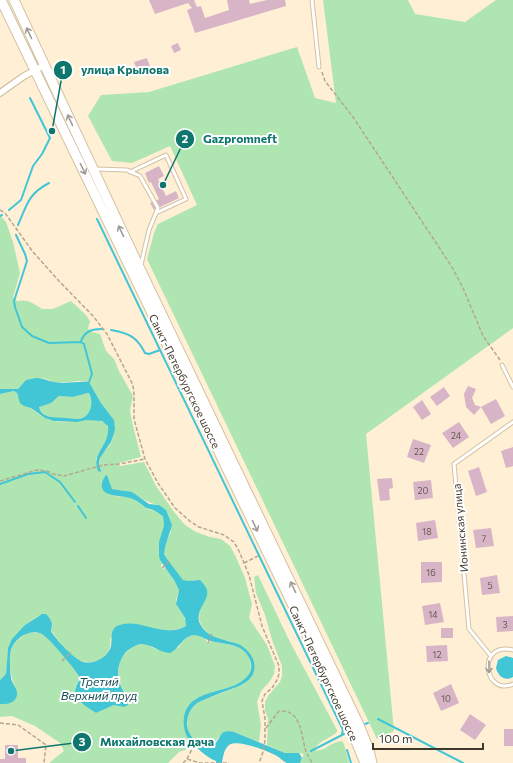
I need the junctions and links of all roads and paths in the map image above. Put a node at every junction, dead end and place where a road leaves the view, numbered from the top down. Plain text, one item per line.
1 (14, 0) edge
2 (312, 0) edge
3 (1, 2) edge
4 (44, 66) junction
5 (319, 66) joint
6 (35, 70) junction
7 (0, 93) edge
8 (92, 169) junction
9 (130, 172) junction
10 (0, 210) edge
11 (156, 213) junction
12 (140, 269) junction
13 (502, 365) joint
14 (513, 387) edge
15 (513, 422) edge
16 (145, 459) junction
17 (0, 481) edge
18 (267, 551) junction
19 (170, 561) dead end
20 (244, 563) junction
21 (162, 568) dead end
22 (212, 633) dead end
23 (208, 643) dead end
24 (513, 650) edge
25 (72, 652) dead end
26 (491, 656) junction
27 (62, 661) dead end
28 (513, 684) edge
29 (0, 723) edge
30 (266, 728) junction
31 (199, 740) dead end
32 (187, 759) junction
33 (44, 763) edge
34 (183, 763) edge
35 (212, 763) edge
36 (223, 763) edge
37 (229, 763) edge
38 (258, 763) edge
39 (312, 763) edge
40 (365, 763) edge
41 (372, 763) edge

4 -> 1 main road, Санкт-Петербургское шоссе
2 - 5 lane
3 - 6 main road, Санкт-Петербургское шоссе
4 - 6 street
8 -> 4 main road, Санкт-Петербургское шоссе
5 - 13 path
6 - 7 street
6 -> 18 main road, Санкт-Петербургское шоссе
8 - 9 lane
12 -> 8 main road, Санкт-Петербургское шоссе
9 - 11 lane
9 - 11 lane
10 - 16 path
11 - 12 lane
41 -> 12 main road, Санкт-Петербургское шоссе
13 - 14 lane
15 - 26 lane, Ионинская улица
16 - 17 path
16 - 20 path
18 - 20 path
18 - 40 main road, Санкт-Петербургское шоссе
19 - 21 path
20 - 30 path
22 - 23 path
24 - 26 lane
25 - 27 path
26 -> 28 lane
29 - 33 path
30 - 38 path
30 - 39 path
31 - 32 path
32 - 34 path
32 - 35 path
35 - 36 path
36 - 37 path

